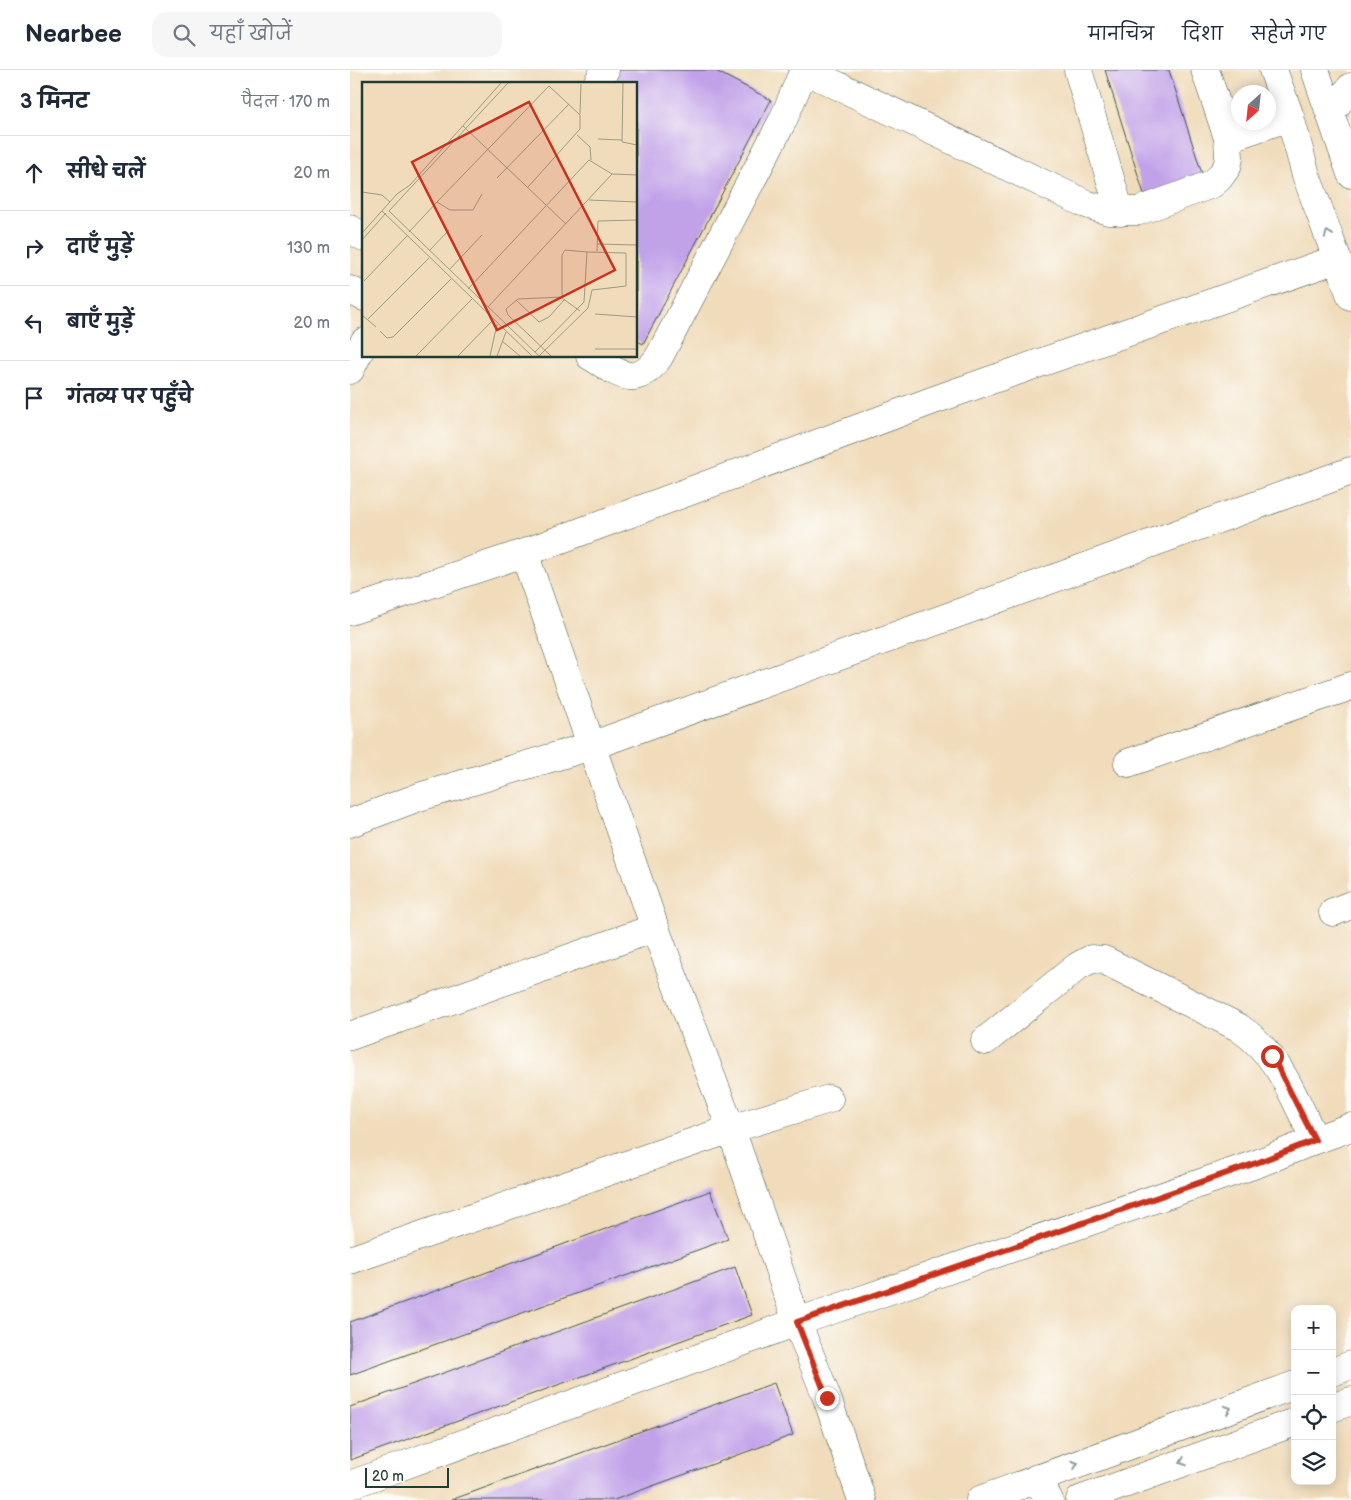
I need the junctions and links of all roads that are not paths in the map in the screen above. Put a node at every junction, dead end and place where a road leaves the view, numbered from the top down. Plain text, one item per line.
1 (605, 70) edge
2 (805, 70) edge
3 (1078, 70) edge
4 (1205, 70) edge
5 (1273, 70) edge
6 (1315, 70) edge
7 (598, 82) edge
8 (1351, 88) edge
9 (1331, 112) junction
10 (1290, 117) junction
11 (1228, 138) junction
12 (1349, 161) edge
13 (1120, 212) junction
14 (350, 229) edge
15 (362, 236) edge
16 (1337, 259) junction
17 (350, 290) edge
18 (362, 296) edge
19 (1351, 296) edge
20 (362, 346) edge
21 (593, 358) edge
22 (350, 370) edge
23 (1351, 471) edge
24 (524, 553) junction
25 (350, 612) edge
26 (1351, 686) edge
27 (591, 746) junction
28 (1128, 763) dead end
29 (350, 823) edge
30 (655, 928) junction
31 (350, 1036) edge
32 (985, 1041) dead end
33 (829, 1099) dead end
34 (1351, 1127) edge
35 (731, 1129) junction
36 (1315, 1140) junction
37 (350, 1260) edge
38 (797, 1322) junction
39 (1351, 1365) edge
40 (1336, 1371) edge
41 (1291, 1387) edge
42 (1351, 1401) edge
43 (1336, 1407) edge
44 (1291, 1423) edge
45 (350, 1485) edge
46 (1043, 1489) edge
47 (862, 1500) edge
48 (980, 1500) edge
49 (1080, 1500) edge

1 - 7 street
2 - 13 street
2 - 21 street
3 - 13 street
4 - 11 street
5 - 10 street
6 - 9 street
8 - 9 street
9 - 12 street
10 - 11 street
16 -> 10 street
11 - 13 street
14 - 15 street
16 - 19 street
16 - 24 street
17 - 18 street
20 - 22 street
23 - 27 street
24 - 25 street
24 - 27 street
26 - 28 street
27 - 29 street
27 - 30 street
30 - 31 street
30 - 35 street
32 - 36 street
33 - 35 street
34 - 36 street
35 - 37 street
35 - 38 street
36 - 38 street
38 - 45 street
38 - 47 street
39 - 40 street
46 -> 41 street
42 - 43 street
44 -> 49 street
46 - 48 street

